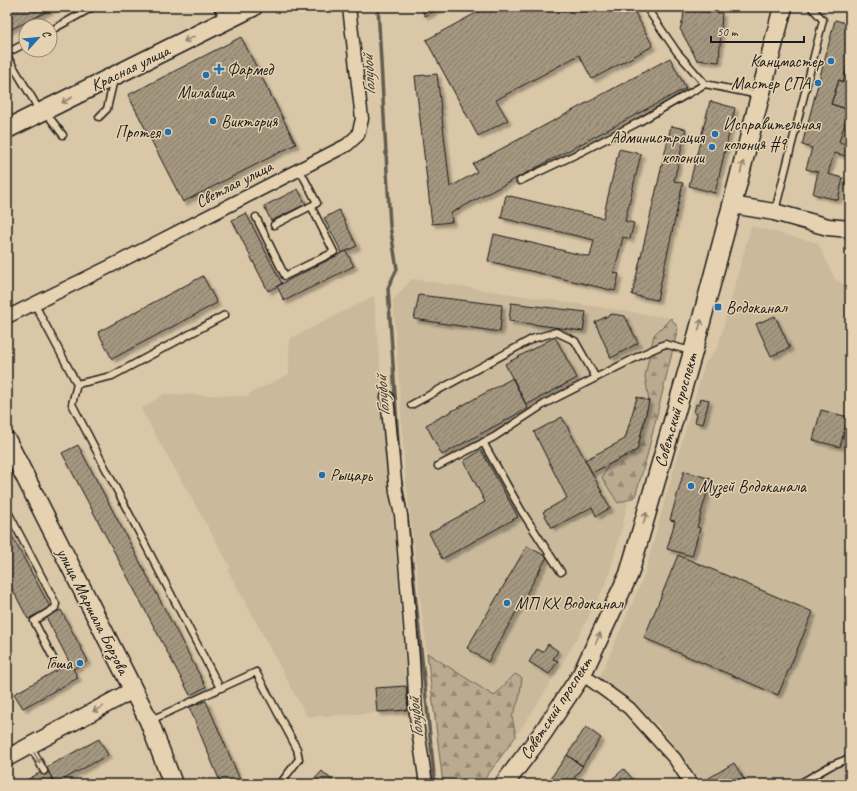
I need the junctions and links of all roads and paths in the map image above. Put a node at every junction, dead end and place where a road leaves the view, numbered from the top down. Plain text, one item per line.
1 (93, 7) edge
2 (253, 7) edge
3 (349, 7) edge
4 (646, 7) edge
5 (783, 7) edge
6 (811, 7) edge
7 (221, 14) edge
8 (58, 27) edge
9 (18, 48) edge
10 (7, 54) edge
11 (114, 76) junction
12 (706, 84) junction
13 (761, 95) junction
14 (42, 112) junction
15 (99, 117) dead end
16 (7, 129) edge
17 (63, 135) dead end
18 (300, 170) junction
19 (520, 181) dead end
20 (732, 205) junction
21 (311, 206) junction
22 (774, 212) junction
23 (256, 217) dead end
24 (274, 225) dead end
25 (850, 229) edge
26 (34, 303) junction
27 (225, 316) dead end
28 (7, 317) edge
29 (693, 352) junction
30 (596, 378) junction
31 (77, 384) junction
32 (387, 397) dead end
33 (411, 405) dead end
34 (7, 441) edge
35 (483, 442) junction
36 (438, 466) dead end
37 (7, 510) edge
38 (561, 572) dead end
39 (53, 658) dead end
40 (582, 674) junction
41 (220, 688) junction
42 (133, 690) junction
43 (149, 721) junction
44 (30, 745) junction
45 (7, 758) edge
46 (850, 758) edge
47 (44, 771) dead end
48 (173, 784) edge
49 (280, 784) edge
50 (426, 784) edge
51 (504, 784) edge
52 (691, 784) edge
53 (799, 784) edge

1 - 8 lane
2 - 7 main road, Красная улица
3 - 18 street, Светлая улица
4 - 12 lane
5 - 13 main road, Советский проспект
6 - 22 lane
7 -> 11 main road, Красная улица
9 - 10 lane
10 - 14 lane
11 -> 14 main road, Красная улица
11 - 15 lane
12 - 13 lane
12 - 19 lane
20 -> 13 main road, Советский проспект
14 - 16 main road, Красная улица
14 - 17 lane
18 - 21 lane
18 - 26 street, Светлая улица
20 - 22 main road
29 -> 20 main road, Советский проспект
21 - 23 lane
21 - 24 lane
22 - 25 main road
26 - 28 street, Светлая улица
26 - 31 lane
27 - 31 lane
29 - 30 lane
40 -> 29 main road, Советский проспект
30 - 33 lane
30 - 35 lane
31 - 41 lane
32 - 50 street
34 - 42 main road, улица Маршала Борзова
35 - 36 lane
35 - 38 lane
37 - 39 lane
40 - 51 main road, Советский проспект
40 - 52 street
41 - 43 lane
41 - 49 lane
42 - 43 main road, улица Маршала Борзова
42 -> 44 main road
43 - 48 main road, улица Маршала Борзова
44 - 45 main road
44 -> 47 lane
46 - 53 lane

